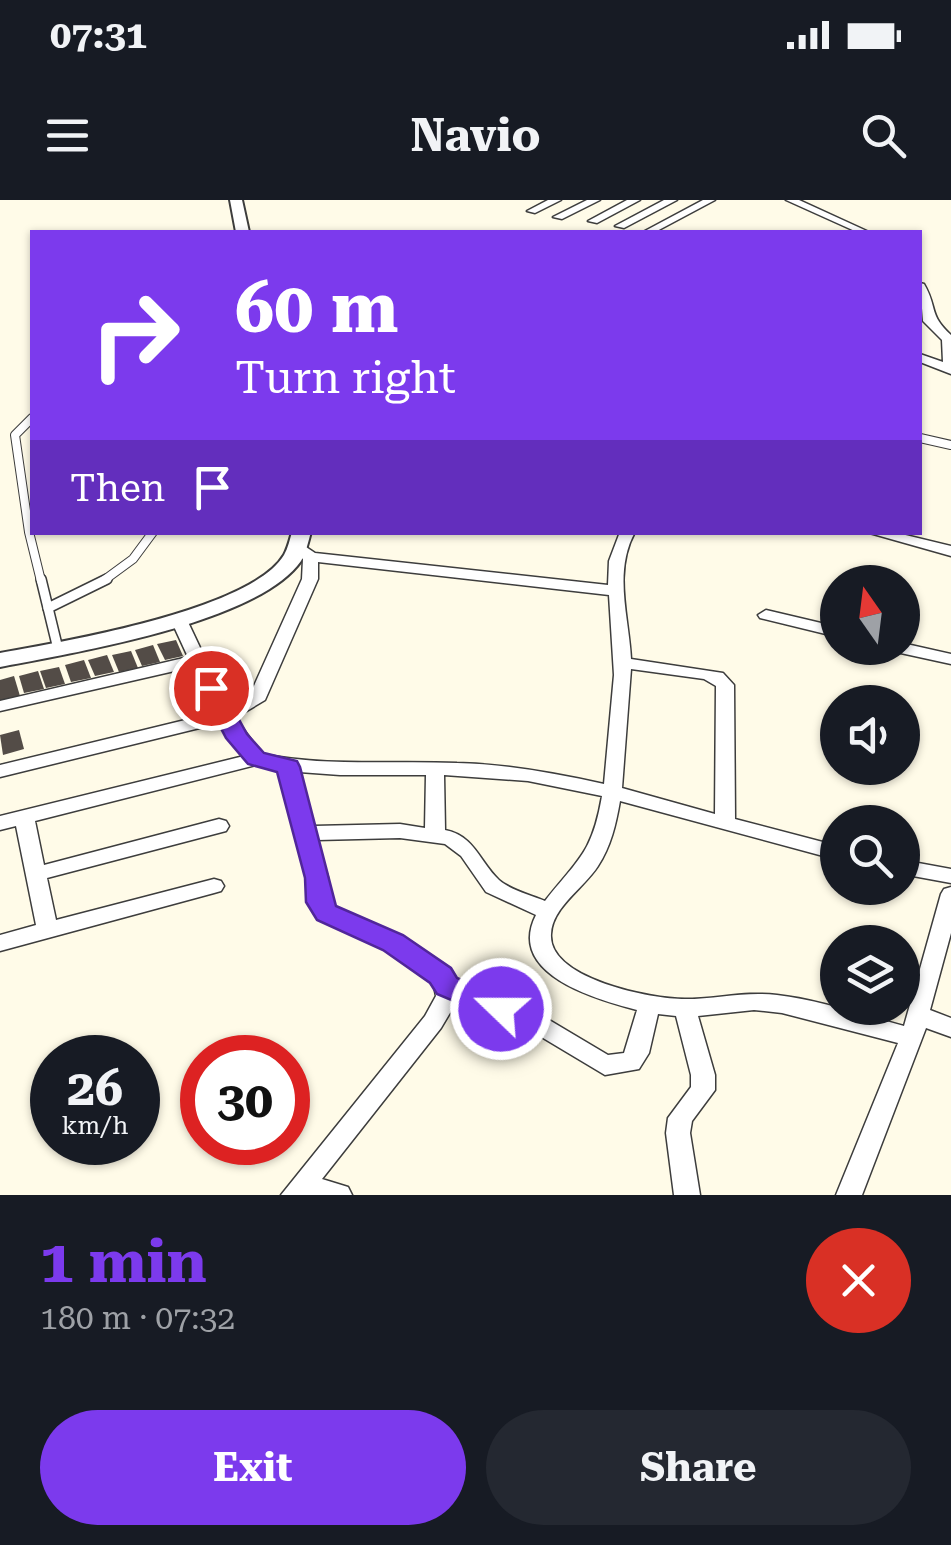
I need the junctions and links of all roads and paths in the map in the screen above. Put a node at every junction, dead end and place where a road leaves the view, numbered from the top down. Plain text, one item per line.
1 (236, 200) edge
2 (556, 200) edge
3 (595, 200) edge
4 (635, 200) edge
5 (672, 200) edge
6 (710, 200) edge
7 (790, 200) edge
8 (532, 211) dead end
9 (558, 217) dead end
10 (593, 221) dead end
11 (620, 226) dead end
12 (243, 230) edge
13 (652, 230) edge
14 (859, 230) edge
15 (922, 290) edge
16 (925, 320) edge
17 (922, 359) edge
18 (950, 370) edge
19 (30, 419) edge
20 (922, 438) edge
21 (950, 442) edge
22 (30, 531) edge
23 (31, 535) edge
24 (151, 535) edge
25 (626, 535) edge
26 (886, 535) edge
27 (305, 547) edge
28 (951, 551) edge
29 (616, 591) junction
30 (48, 608) junction
31 (766, 615) dead end
32 (179, 620) junction
33 (820, 628) edge
34 (58, 649) junction
35 (920, 652) edge
36 (951, 659) edge
37 (0, 660) edge
38 (199, 660) junction
39 (624, 664) junction
40 (0, 706) edge
41 (224, 716) junction
42 (256, 758) junction
43 (288, 767) junction
44 (434, 768) junction
45 (0, 771) edge
46 (611, 794) junction
47 (24, 818) junction
48 (724, 822) junction
49 (0, 823) edge
50 (219, 826) dead end
51 (306, 832) junction
52 (435, 834) junction
53 (820, 848) edge
54 (920, 870) edge
55 (36, 874) junction
56 (951, 876) edge
57 (214, 886) dead end
58 (951, 894) edge
59 (549, 912) junction
60 (48, 930) junction
61 (0, 943) edge
62 (447, 986) junction
63 (649, 1006) junction
64 (686, 1008) junction
65 (915, 1026) junction
66 (951, 1028) edge
67 (299, 1189) edge
68 (340, 1195) edge
69 (687, 1195) edge
70 (849, 1195) edge

1 - 12 street
2 - 8 street
3 - 9 street
4 - 10 street
5 - 11 street
6 - 13 street
7 - 14 street
15 - 16 street
16 - 18 street
17 - 18 street
19 - 22 lane
20 - 21 lane
23 - 30 lane
24 - 30 lane
25 - 29 street
26 - 28 street
27 - 29 street
27 - 32 street
27 - 41 street
29 - 39 street
30 - 34 lane
31 - 33 street
32 - 34 street
32 - 38 street
34 - 37 street
35 - 36 street
38 - 40 street
38 - 41 street
39 - 46 street
39 - 48 street
41 - 42 street
41 - 45 street
42 - 43 street
42 - 47 street
43 - 44 street
43 - 51 street
44 - 46 street
44 - 52 street
46 - 48 street
46 - 59 street
47 - 49 street
47 - 55 street
48 - 53 street
50 - 55 street
51 - 52 street
51 - 62 street
52 - 59 street
54 - 56 street
55 - 60 street
57 - 60 street
58 - 65 street
59 - 63 street
60 - 61 street
62 - 63 street
62 - 67 street
63 - 64 street
64 - 65 street
64 - 69 street
65 - 66 street
65 - 70 street
67 - 68 street

